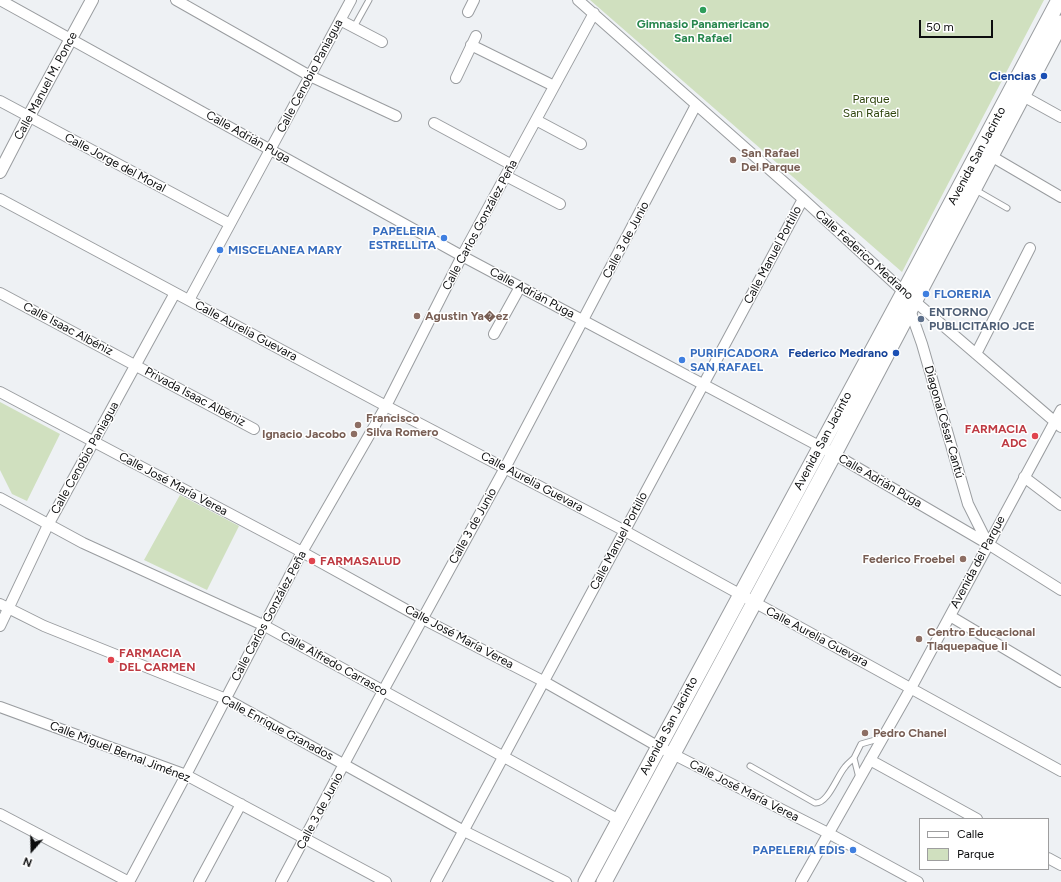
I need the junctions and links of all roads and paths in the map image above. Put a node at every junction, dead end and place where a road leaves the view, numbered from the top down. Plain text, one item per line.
1 (0, 0) edge
2 (92, 0) edge
3 (176, 0) edge
4 (351, 0) edge
5 (369, 0) edge
6 (474, 0) edge
7 (578, 0) edge
8 (1059, 0) edge
9 (468, 12) dead end
10 (594, 13) junction
11 (340, 20) junction
12 (1061, 23) edge
13 (354, 28) junction
14 (71, 39) junction
15 (382, 42) dead end
16 (310, 76) junction
17 (456, 78) dead end
18 (554, 86) junction
19 (1023, 96) junction
20 (0, 101) edge
21 (696, 105) junction
22 (29, 116) junction
23 (396, 116) dead end
24 (1061, 117) edge
25 (536, 120) junction
26 (434, 123) dead end
27 (581, 144) dead end
28 (270, 150) junction
29 (991, 156) junction
30 (512, 165) junction
31 (0, 172) edge
32 (506, 176) junction
33 (974, 189) junction
34 (1061, 197) edge
35 (0, 199) edge
36 (803, 199) junction
37 (560, 204) dead end
38 (1007, 208) dead end
39 (230, 224) junction
40 (1030, 248) dead end
41 (462, 256) junction
42 (520, 287) junction
43 (0, 293) edge
44 (175, 293) junction
45 (189, 300) junction
46 (907, 301) junction
47 (583, 320) junction
48 (494, 334) dead end
49 (976, 354) junction
50 (135, 365) junction
51 (702, 384) junction
52 (0, 392) edge
53 (386, 406) junction
54 (1061, 410) edge
55 (1058, 424) edge
56 (254, 430) dead end
57 (93, 442) junction
58 (820, 446) junction
59 (834, 454) junction
60 (505, 468) junction
61 (1024, 477) junction
62 (0, 498) edge
63 (1061, 505) edge
64 (48, 525) junction
65 (625, 531) junction
66 (988, 544) junction
67 (302, 552) junction
68 (1061, 590) edge
69 (740, 595) junction
70 (754, 603) junction
71 (4, 606) edge
72 (950, 616) junction
73 (423, 618) junction
74 (0, 626) edge
75 (265, 626) junction
76 (543, 681) junction
77 (1061, 682) edge
78 (911, 688) junction
79 (383, 691) junction
80 (226, 699) junction
81 (0, 707) edge
82 (883, 737) junction
83 (659, 746) junction
84 (672, 754) junction
85 (504, 756) junction
86 (854, 758) junction
87 (870, 760) junction
88 (344, 764) junction
89 (750, 766) dead end
90 (1061, 771) edge
91 (186, 775) junction
92 (859, 779) junction
93 (241, 804) junction
94 (0, 814) edge
95 (975, 818) edge
96 (619, 820) junction
97 (464, 831) junction
98 (828, 833) junction
99 (305, 838) junction
100 (1049, 859) edge
101 (1061, 865) edge
102 (129, 882) edge
103 (199, 882) edge
104 (281, 882) edge
105 (386, 882) edge
106 (436, 882) edge
107 (566, 882) edge
108 (586, 882) edge
109 (604, 882) edge
110 (801, 882) edge
111 (918, 882) edge

1 - 14 street, Calle Adrián Puga
2 - 14 street, Calle Manuel M. Ponce
3 - 16 street
4 - 11 street, Calle Cenobio Paniagua
5 - 13 lane
6 - 9 street
7 - 10 street, Calle Federico Medrano
8 - 46 main road, Avenida San Jacinto
10 - 18 street, Calle Carlos González Peña
10 - 21 street, Calle Federico Medrano
11 - 13 street
11 - 16 street, Calle Cenobio Paniagua
12 - 19 main road, Avenida San Jacinto
13 - 15 street
14 - 22 street, Calle Manuel M. Ponce
14 - 28 street, Calle Adrián Puga
16 - 23 street
16 - 28 street, Calle Cenobio Paniagua
17 - 18 street
18 - 25 street, Calle Carlos González Peña
19 - 24 street
19 - 29 main road, Avenida San Jacinto
20 - 22 street, Calle Jorge del Moral
21 - 36 street, Calle Federico Medrano
21 - 47 street, Calle 3 de Junio
22 - 31 street, Calle Manuel M. Ponce
22 - 39 street, Calle Jorge del Moral
25 - 27 street
25 - 30 street, Calle Carlos González Peña
26 - 30 street
28 - 39 street, Calle Cenobio Paniagua
28 - 41 street, Calle Adrián Puga
29 - 33 main road, Avenida San Jacinto
29 - 34 street
30 - 32 street, Calle Carlos González Peña
32 - 37 street
32 - 41 street, Calle Carlos González Peña
33 - 38 lane
33 - 46 main road, Avenida San Jacinto
35 - 44 street, Calle Aurelia Guevara
36 - 46 street, Calle Federico Medrano
36 - 51 street, Calle Manuel Portillo
39 - 45 street, Calle Cenobio Paniagua
40 - 49 street
41 - 42 street, Calle Adrián Puga
41 - 53 street, Calle Carlos González Peña
42 - 47 street, Calle Adrián Puga
42 - 48 street
43 - 50 street, Calle Isaac Albéniz
44 - 45 street, Calle Aurelia Guevara
44 - 50 street, Calle Cenobio Paniagua
45 - 53 street, Calle Aurelia Guevara
46 - 49 street, Calle Federico Medrano
46 - 58 main road, Avenida San Jacinto
46 - 59 main road, Avenida San Jacinto
46 - 66 street, Diagonal César Cantú
47 - 51 street, Calle Adrián Puga
47 - 60 street, Calle 3 de Junio
49 - 55 street, Calle Federico Medrano
50 - 56 street, Privada Isaac Albéniz
50 - 57 street, Calle Cenobio Paniagua
51 - 58 street, Calle Adrián Puga
51 - 65 street, Calle Manuel Portillo
52 - 57 street, Calle José María Verea
53 - 60 street, Calle Aurelia Guevara
53 - 67 street, Calle Carlos González Peña
54 - 55 street, Avenida del Parque
55 - 61 street, Avenida del Parque
57 - 64 street, Calle Cenobio Paniagua
57 - 67 street, Calle José María Verea
58 - 59 street, Calle Adrián Puga
58 - 69 main road, Avenida San Jacinto
59 - 66 street, Calle Adrián Puga
59 - 70 main road, Avenida San Jacinto
60 - 65 street, Calle Aurelia Guevara
60 - 73 street, Calle 3 de Junio
61 - 63 street
61 - 66 street, Avenida del Parque
62 - 64 street, Calle Alfredo Carrasco
64 - 71 street, Calle Cenobio Paniagua
64 - 75 street, Calle Alfredo Carrasco
65 - 69 street, Calle Aurelia Guevara
65 - 76 street, Calle Manuel Portillo
66 - 68 street, Calle Adrián Puga
66 - 72 street, Avenida del Parque
67 - 73 street, Calle José María Verea
67 - 75 street, Calle Carlos González Peña
69 - 70 street, Calle Aurelia Guevara
69 - 83 main road, Avenida San Jacinto
70 - 78 street, Calle Aurelia Guevara
70 - 84 main road, Avenida San Jacinto
71 - 74 street, Calle Cenobio Paniagua
71 - 80 street, Calle Enrique Granados
72 - 77 street
72 - 78 street, Avenida del Parque
73 - 76 street, Calle José María Verea
73 - 79 street, Calle 3 de Junio
75 - 79 street, Calle Alfredo Carrasco
75 - 80 street, Calle Carlos González Peña
76 - 83 street, Calle José María Verea
76 - 85 street, Calle Manuel Portillo
78 - 82 street, Avenida del Parque
78 - 90 street, Calle Aurelia Guevara
79 - 85 street, Calle Alfredo Carrasco
79 - 88 street, Calle 3 de Junio
80 - 88 street, Calle Enrique Granados
80 - 91 street, Calle Carlos González Peña
81 - 91 street, Calle Miguel Bernal Jiménez
82 - 86 lane
82 - 87 street, Avenida del Parque
83 - 84 street, Calle José María Verea
83 - 96 main road, Avenida San Jacinto
84 - 98 street, Calle José María Verea
84 - 109 main road, Avenida San Jacinto
85 - 96 street, Calle Alfredo Carrasco
85 - 97 street, Calle Manuel Portillo
86 - 89 lane
86 - 92 lane
87 - 92 street, Avenida del Parque
87 - 95 street
88 - 97 street, Calle Enrique Granados
88 - 99 street, Calle 3 de Junio
91 - 93 street, Calle Miguel Bernal Jiménez
91 - 102 street, Calle Carlos González Peña
92 - 98 street, Avenida del Parque
93 - 99 street, Calle Miguel Bernal Jiménez
93 - 103 street
94 - 102 street
96 - 108 main road, Avenida San Jacinto
97 - 106 street, Calle Manuel Portillo
97 - 107 street, Calle Enrique Granados
98 - 110 street, Avenida del Parque
98 - 111 street, Calle José María Verea
99 - 104 street, Calle 3 de Junio
99 - 105 street, Calle Miguel Bernal Jiménez
100 - 101 street

